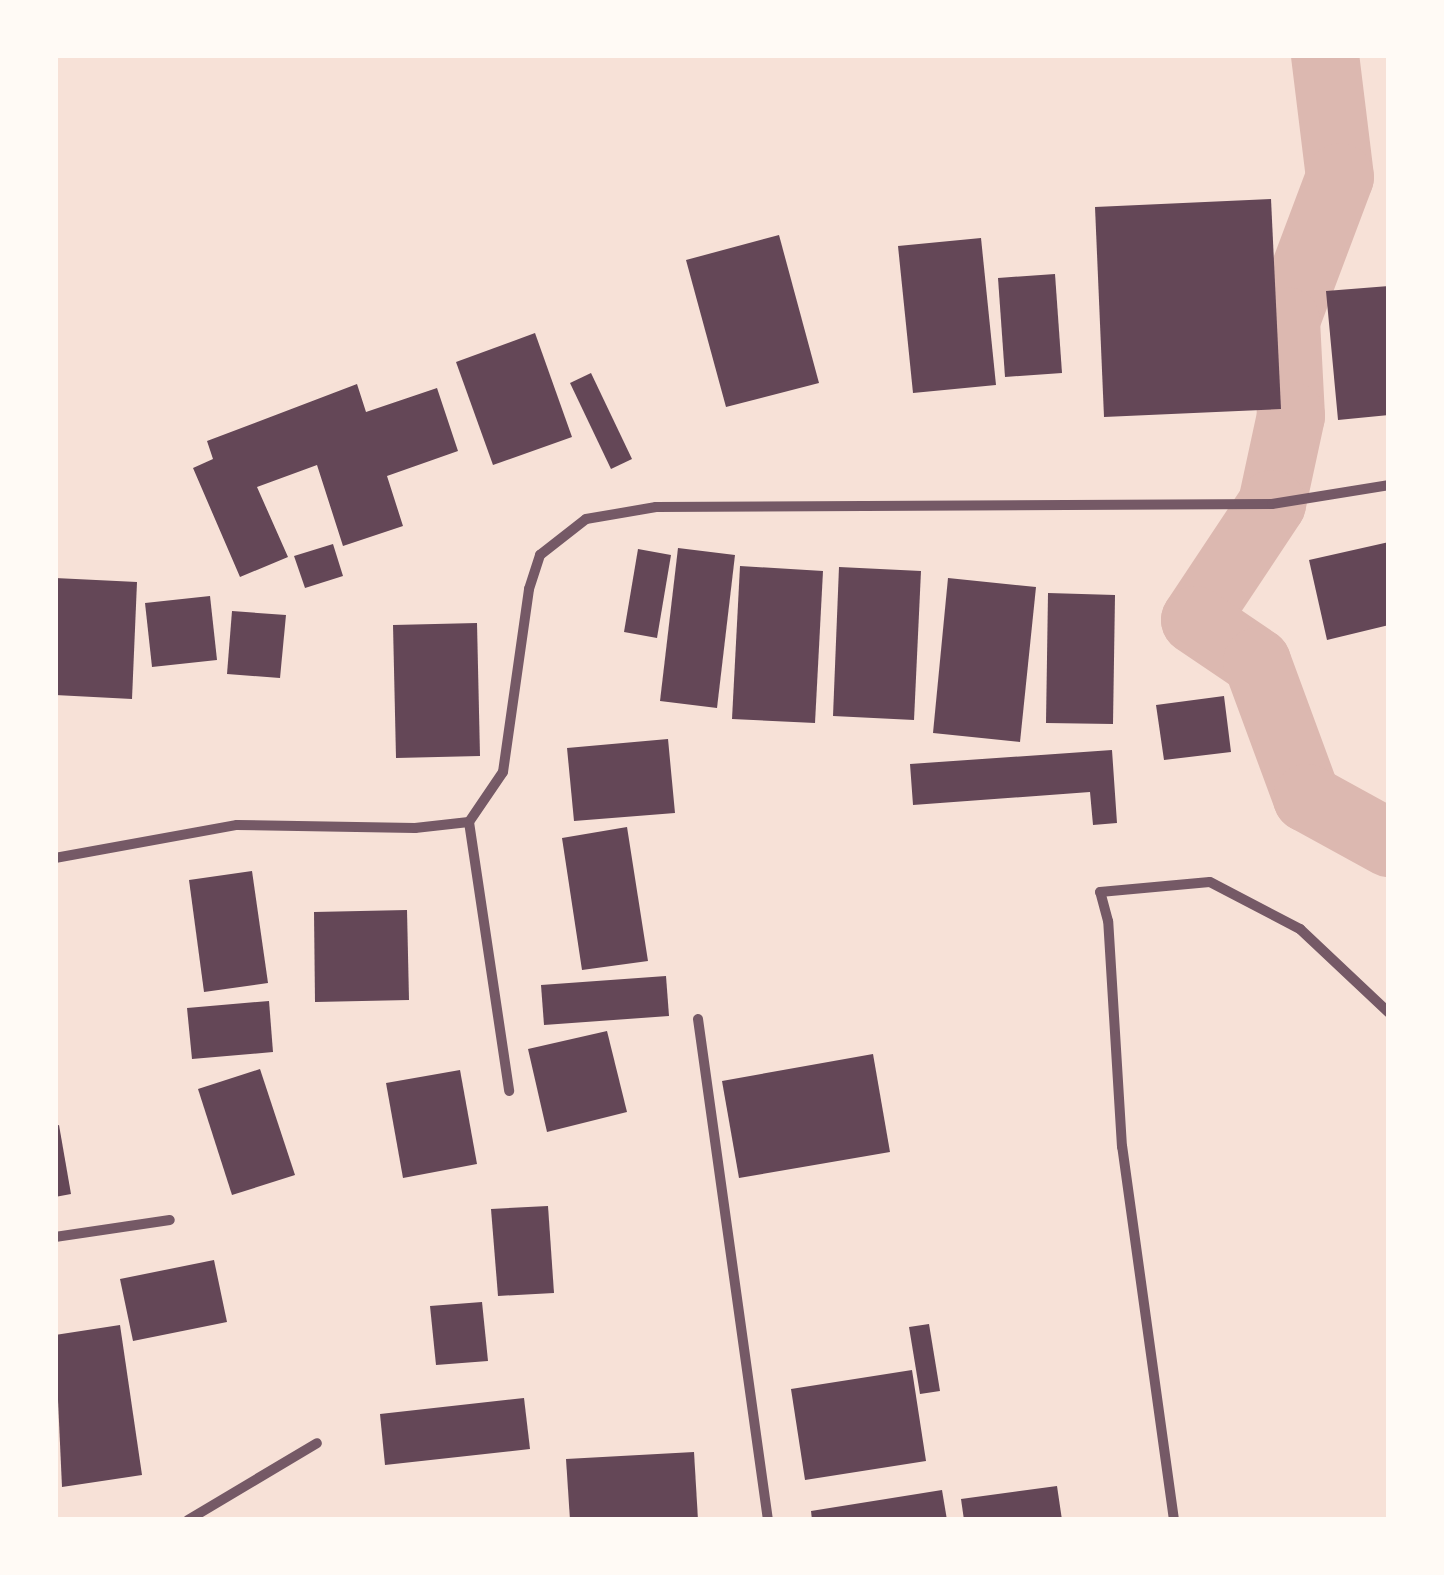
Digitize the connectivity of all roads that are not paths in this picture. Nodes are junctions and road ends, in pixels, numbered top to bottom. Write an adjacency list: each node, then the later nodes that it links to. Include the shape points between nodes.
1 (1389, 485): 2 (street, via 1272,504 656,508 586,519 540,555 529,588 503,772)
2 (469, 822): 3 (street, via 415,828 236,825); 6 (street)
3 (55, 858)
4 (1389, 1013): 12 (street, via 1300,928 1210,882 1100,892 1108,921 1122,1147)
5 (698, 1019): 11 (street)
6 (509, 1090)
7 (170, 1220): 8 (street)
8 (55, 1237)
9 (317, 1442): 10 (street)
10 (188, 1520)
11 (768, 1520)
12 (1174, 1520)

